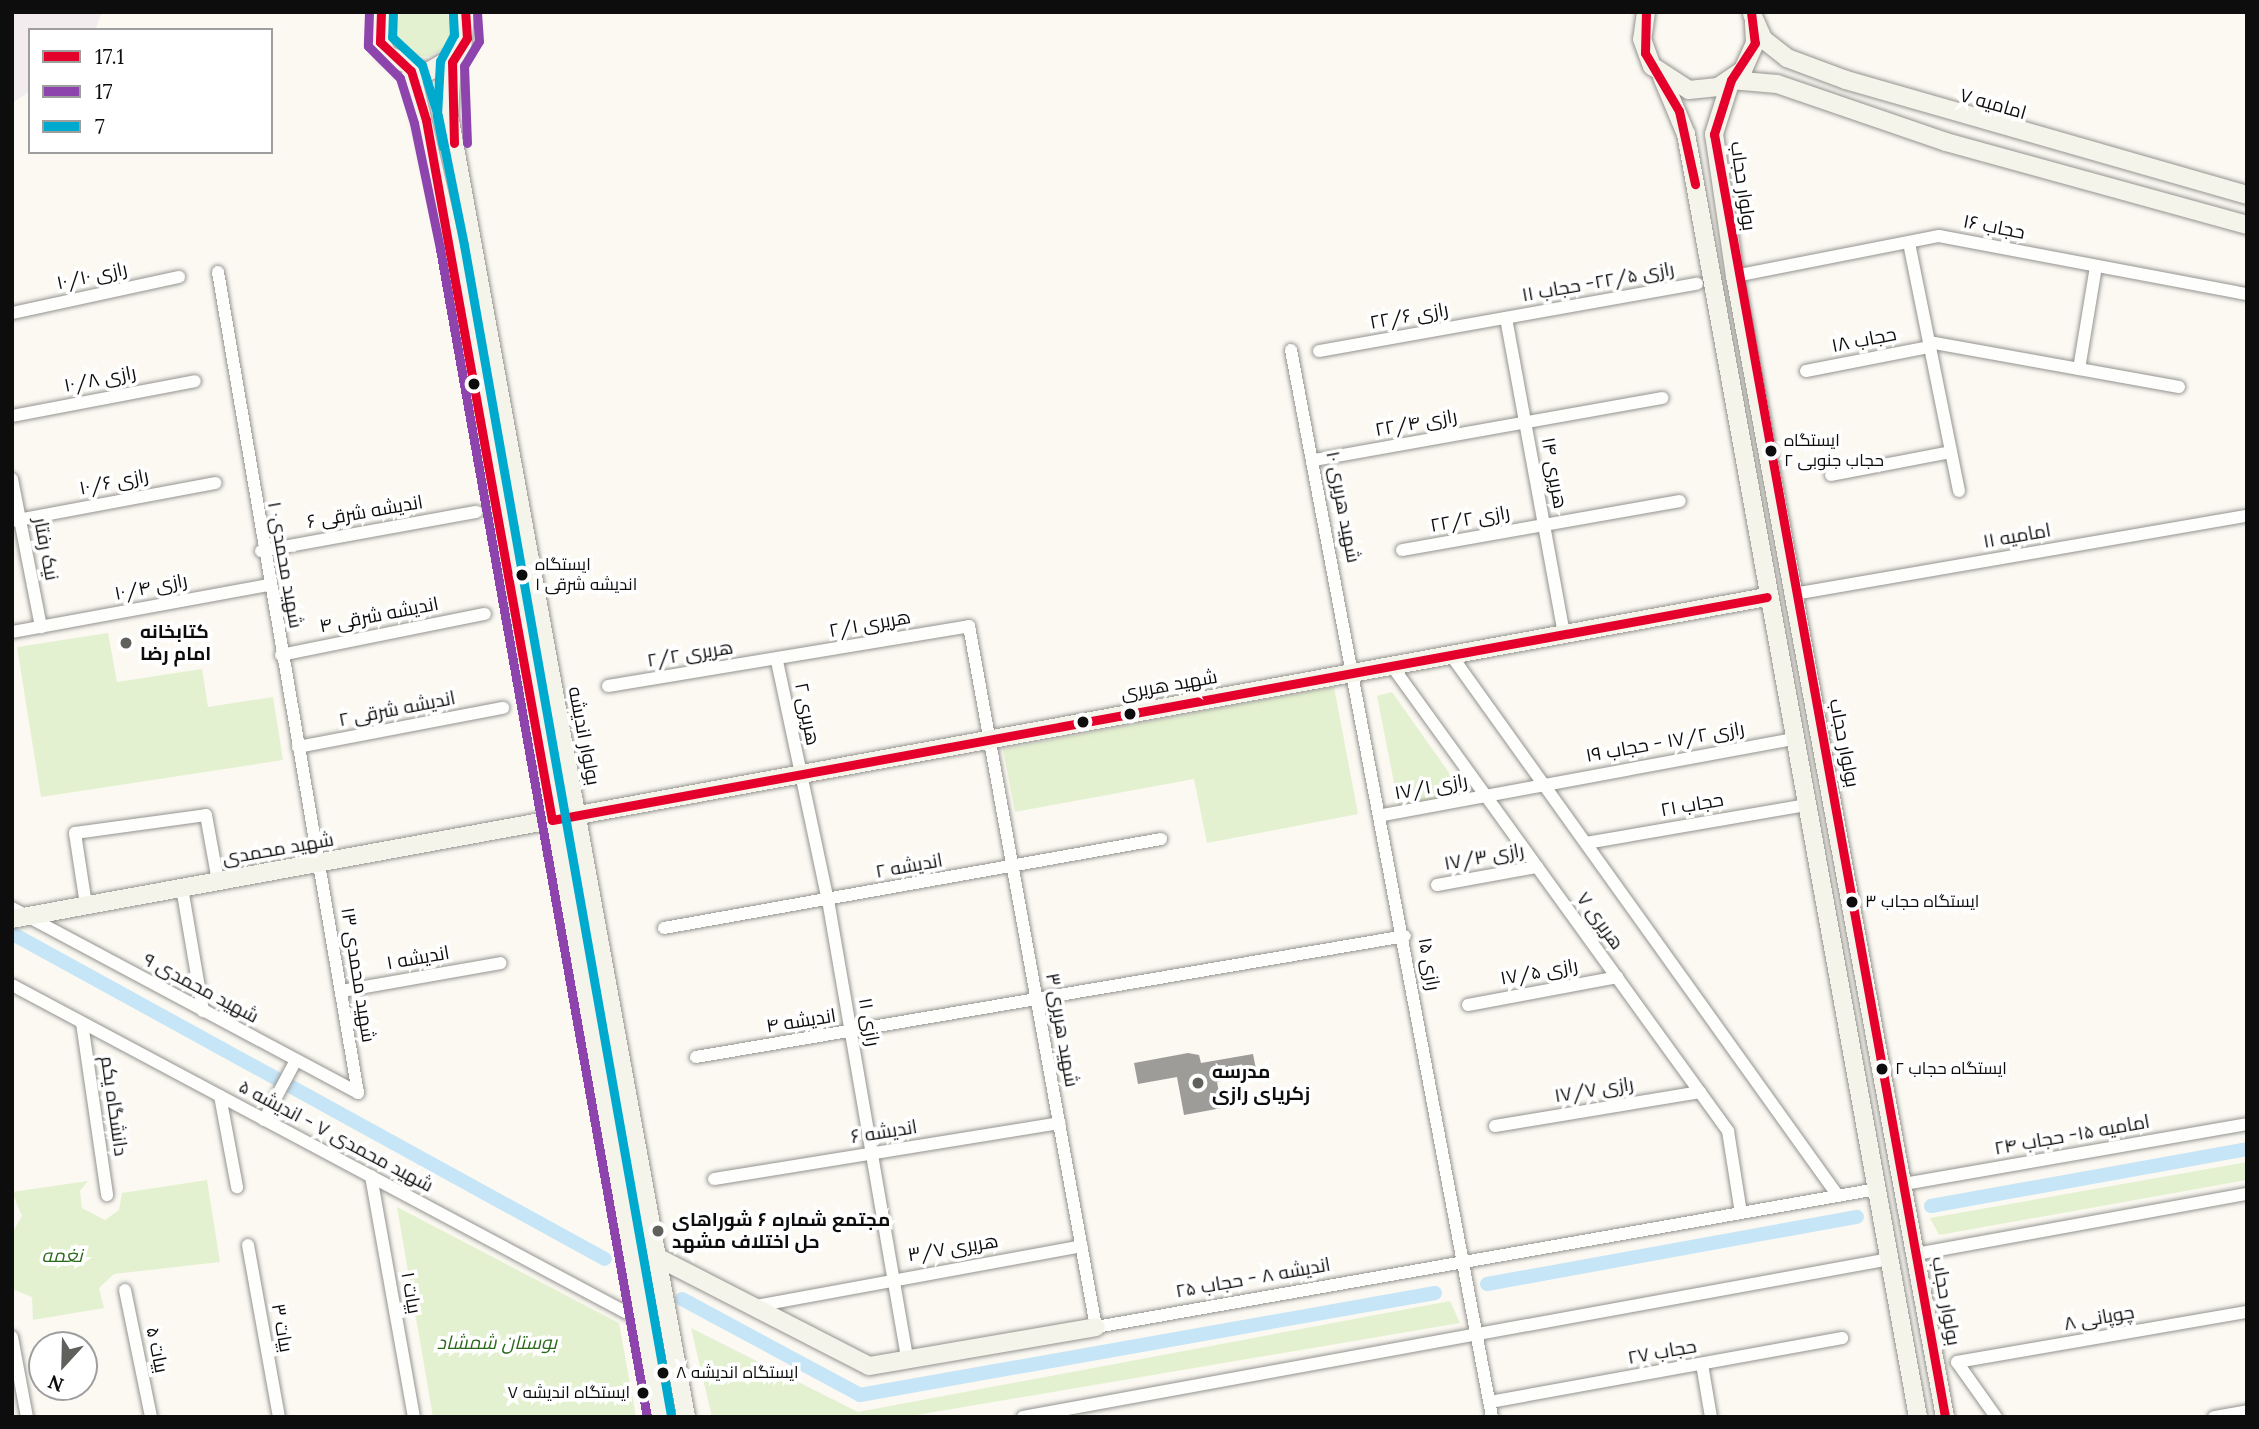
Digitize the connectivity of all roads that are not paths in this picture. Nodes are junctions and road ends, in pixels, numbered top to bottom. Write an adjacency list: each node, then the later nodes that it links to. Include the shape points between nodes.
1 (381, 12): 6 (main road, via 380,42)
2 (465, 12): 5 (main road, via 467,38)
3 (1646, 12): 7 (main road, via 1645,53)
4 (1752, 13): 8 (main road, بولوار حجاب, via 1750,57); 9 (main road, امامیه ۷, via 1763,39 1787,58 1846,80)
5 (452, 62): 6 (main road); 65 (main road, بولوار اندیشه, via 449,115)
6 (411, 71): 67 (main road, via 452,247)
7 (1662, 77): 8 (main road, via 1696,90); 45 (main road, via 1686,134)
8 (1731, 80): 10 (main road, via 1777,84 1946,142); 14 (main road, بولوار حجاب, via 1714,134)
9 (2247, 195)
10 (2247, 225)
11 (1909, 243): 12 (street, حجاب ۱۶, via 1939,236); 14 (street, حجاب ۱۶); 20 (street)
12 (2096, 266): 17 (street, حجاب ۱۶); 23 (street)
13 (218, 272): 42 (street, شهید محمدی۰ ۱)
14 (1735, 276): 44 (main road, بولوار حجاب)
15 (179, 277): 18 (street, رازی ۱۰/۱۰)
16 (1697, 284): 19 (street, رازی ۲۲/۵- حجاب ۱۱)
17 (2247, 294)
18 (12, 313)
19 (1506, 318): 22 (street, رازی ۲۲/۶); 29 (street, هریری ۱۴)
20 (1929, 345): 23 (street); 24 (street, حجاب ۱۸); 30 (street)
21 (1292, 350): 31 (street, شهید هریری ۱۰)
22 (1319, 351)
23 (2079, 369): 26 (street)
24 (1806, 371)
25 (195, 381): 28 (street, رازی ۱۰/۸)
26 (2179, 387)
27 (1662, 398): 29 (street, رازی ۲۲/۴)
28 (12, 416)
29 (1525, 423): 31 (street, رازی ۲۲/۴); 40 (street, هریری ۱۴)
30 (1951, 452): 32 (street); 35 (street)
31 (1314, 460): 55 (street, شهید هریری ۱۰)
32 (1831, 475)
33 (12, 479): 39 (street, نیک رفتار)
34 (215, 483): 39 (street, رازی ۱۰/۶)
35 (1959, 491)
36 (1680, 501): 40 (street, رازی ۲۲/۲)
37 (476, 512): 42 (street, اندیشه شرقی ۶)
38 (2247, 516): 44 (street, امامیه ۱۱)
39 (16, 520): 48 (street, نیک رفتار)
40 (1544, 525): 41 (street, رازی ۲۲/۲); 50 (street, هریری ۱۴)
41 (1402, 550)
42 (261, 551): 43 (street, شهید محمدی۰ ۱)
43 (269, 585): 48 (street, رازی ۱۰/۴); 51 (street, شهید محمدی۰ ۱)
44 (1794, 593): 79 (main road, بولوار حجاب)
45 (1767, 597): 50 (main road, شهید هریری); 58 (main road)
46 (485, 614): 51 (street, اندیشه شرقی ۴)
47 (969, 626): 53 (street, هریری ۲/۱); 59 (street, شهید هریری ۳)
48 (41, 627): 49 (street, رازی ۱۰/۴)
49 (12, 632)
50 (1564, 635): 52 (main road, شهید هریری)
51 (281, 655): 60 (street, شهید محمدی۰ ۱)
52 (1451, 655): 54 (main road, شهید هریری); 62 (street)
53 (777, 661): 56 (street, هریری ۲/۲); 61 (street, هریری ۲)
54 (1392, 666): 55 (main road, شهید هریری); 63 (street, هریری ۷)
55 (1356, 673): 59 (main road, شهید هریری); 66 (street, رازی ۱۵)
56 (608, 686)
57 (503, 708): 60 (street, اندیشه شرقی ۲)
58 (1794, 739): 62 (street, رازی ۱۷/۲ - حجاب ۱۹); 64 (main road)
59 (989, 740): 61 (main road, شهید هریری); 71 (street, شهید هریری ۳)
60 (299, 747): 70 (street, شهید محمدی۰ ۱)
61 (799, 775): 65 (main road, شهید هریری); 76 (street, رازی ۱۱)
62 (1543, 784): 63 (street, رازی ۱۷/۲ - حجاب ۱۹); 69 (street)
63 (1486, 797): 66 (street, رازی ۱۷/۱); 72 (street, هریری ۷)
64 (1806, 805): 69 (street, حجاب ۲۱); 81 (main road)
65 (578, 815): 67 (main road, شهید محمدی); 114 (main road, بولوار اندیشه)
66 (1383, 815): 82 (street, رازی ۱۵)
67 (552, 820): 70 (main road, شهید محمدی); 121 (main road)
68 (1161, 839): 71 (street, اندیشه ۲)
69 (1586, 843): 109 (street)
70 (320, 862): 73 (main road, شهید محمدی); 86 (street, شهید محمدی ۱۳)
71 (1013, 867): 76 (street, اندیشه ۲); 87 (street, شهید هریری ۳)
72 (1537, 867): 74 (street, رازی ۱۷/۳); 84 (street, هریری ۷)
73 (218, 881): 75 (main road, شهید محمدی); 77 (street, via 206,815 75,833)
74 (1437, 885)
75 (182, 888): 77 (main road, شهید محمدی); 89 (street)
76 (828, 900): 80 (street, اندیشه ۲); 91 (street, رازی ۱۱)
77 (86, 905): 78 (main road, شهید محمدی)
78 (17, 914): 89 (street, شهید محمدی ۹)
79 (1857, 925): 81 (main road); 104 (main road, بولوار حجاب)
80 (664, 928)
81 (1832, 928): 106 (main road)
82 (1405, 936): 87 (street, اندیشه ۴); 116 (street, رازی ۱۵)
83 (501, 963): 86 (street, اندیشه ۱)
84 (1617, 977): 88 (street, رازی ۱۷/۵); 94 (street, هریری ۷)
85 (12, 985): 90 (street, شهید محمدی ۷ - اندیشه ۵)
86 (342, 990): 95 (street, شهید محمدی ۱۳)
87 (1037, 1001): 91 (street, اندیشه ۴); 98 (street, شهید هریری ۳)
88 (1468, 1005)
89 (203, 1010): 93 (street, شهید محمدی ۹)
90 (82, 1023): 96 (street, شهید محمدی ۷ - اندیشه ۵); 108 (street, دانشگاه یکم)
91 (851, 1032): 92 (street, اندیشه ۴); 101 (street, رازی ۱۱)
92 (696, 1057)
93 (296, 1060): 95 (street, شهید محمدی ۹); 97 (street)
94 (1700, 1092): 100 (street, رازی ۱۷/۷); 110 (street, هریری ۷, via 1728,1131)
95 (358, 1093)
96 (220, 1096): 97 (street, شهید محمدی ۷ - اندیشه ۵); 105 (street)
97 (264, 1120): 102 (street, شهید محمدی ۷ - اندیشه ۵)
98 (1059, 1123): 101 (street, اندیشه ۶); 112 (street, شهید هریری ۳)
99 (2247, 1124): 104 (street, امامیه ۱۵- حجاب ۲۴)
100 (1495, 1126)
101 (872, 1153): 103 (street, اندیشه ۶); 117 (street, رازی ۱۱)
102 (371, 1177): 121 (street, شهید محمدی ۷ - اندیشه ۵); 133 (street, بیات ۱)
103 (714, 1179)
104 (1904, 1184): 113 (main road, بولوار حجاب)
105 (237, 1188)
106 (1877, 1189): 109 (street, اندیشه ۸ - حجاب ۲۵); 115 (main road)
107 (2247, 1194): 113 (street)
108 (107, 1195)
109 (1838, 1196): 110 (street, اندیشه ۸ - حجاب ۲۵)
110 (1741, 1213): 116 (street, اندیشه ۸ - حجاب ۲۵)
111 (248, 1245): 132 (street, بیات ۳)
112 (1082, 1246): 117 (street, هریری ۳/۷); 122 (street, شهید هریری ۳)
113 (1916, 1254): 140 (main road, بولوار حجاب)
114 (659, 1258): 119 (main road, اندیشه ۸ - حجاب ۲۵); 135 (main road, بولوار اندیشه)
115 (1890, 1259): 123 (street); 139 (main road)
116 (1464, 1262): 122 (street, اندیشه ۸ - حجاب ۲۵); 123 (street, رازی ۱۵)
117 (894, 1277): 119 (street, هریری ۳/۷); 126 (street, رازی ۱۱)
118 (125, 1290): 131 (street, بیات ۵)
119 (749, 1307): 126 (main road, اندیشه ۸ - حجاب ۲۵, via 869,1366)
120 (2247, 1312): 141 (street, چوپانی ۸, via 1957,1362)
121 (642, 1321): 134 (main road)
122 (1096, 1327): 126 (main road, اندیشه ۸ - حجاب ۲۵)
123 (1478, 1334): 128 (street, رازی ۱۵); 136 (street)
124 (12, 1337): 130 (street)
125 (1842, 1338): 127 (street, حجاب ۲۷)
126 (907, 1359)
127 (1702, 1364): 128 (street, حجاب ۲۷); 138 (street)
128 (1490, 1402): 137 (street, رازی ۱۵)
129 (2247, 1411): 142 (street)
130 (27, 1417)
131 (151, 1417)
132 (279, 1417)
133 (414, 1417)
134 (659, 1417)
135 (686, 1417)
136 (1023, 1417)
137 (1492, 1417)
138 (1711, 1417)
139 (1918, 1417)
140 (1945, 1417)
141 (1996, 1417)
142 (2214, 1417)

